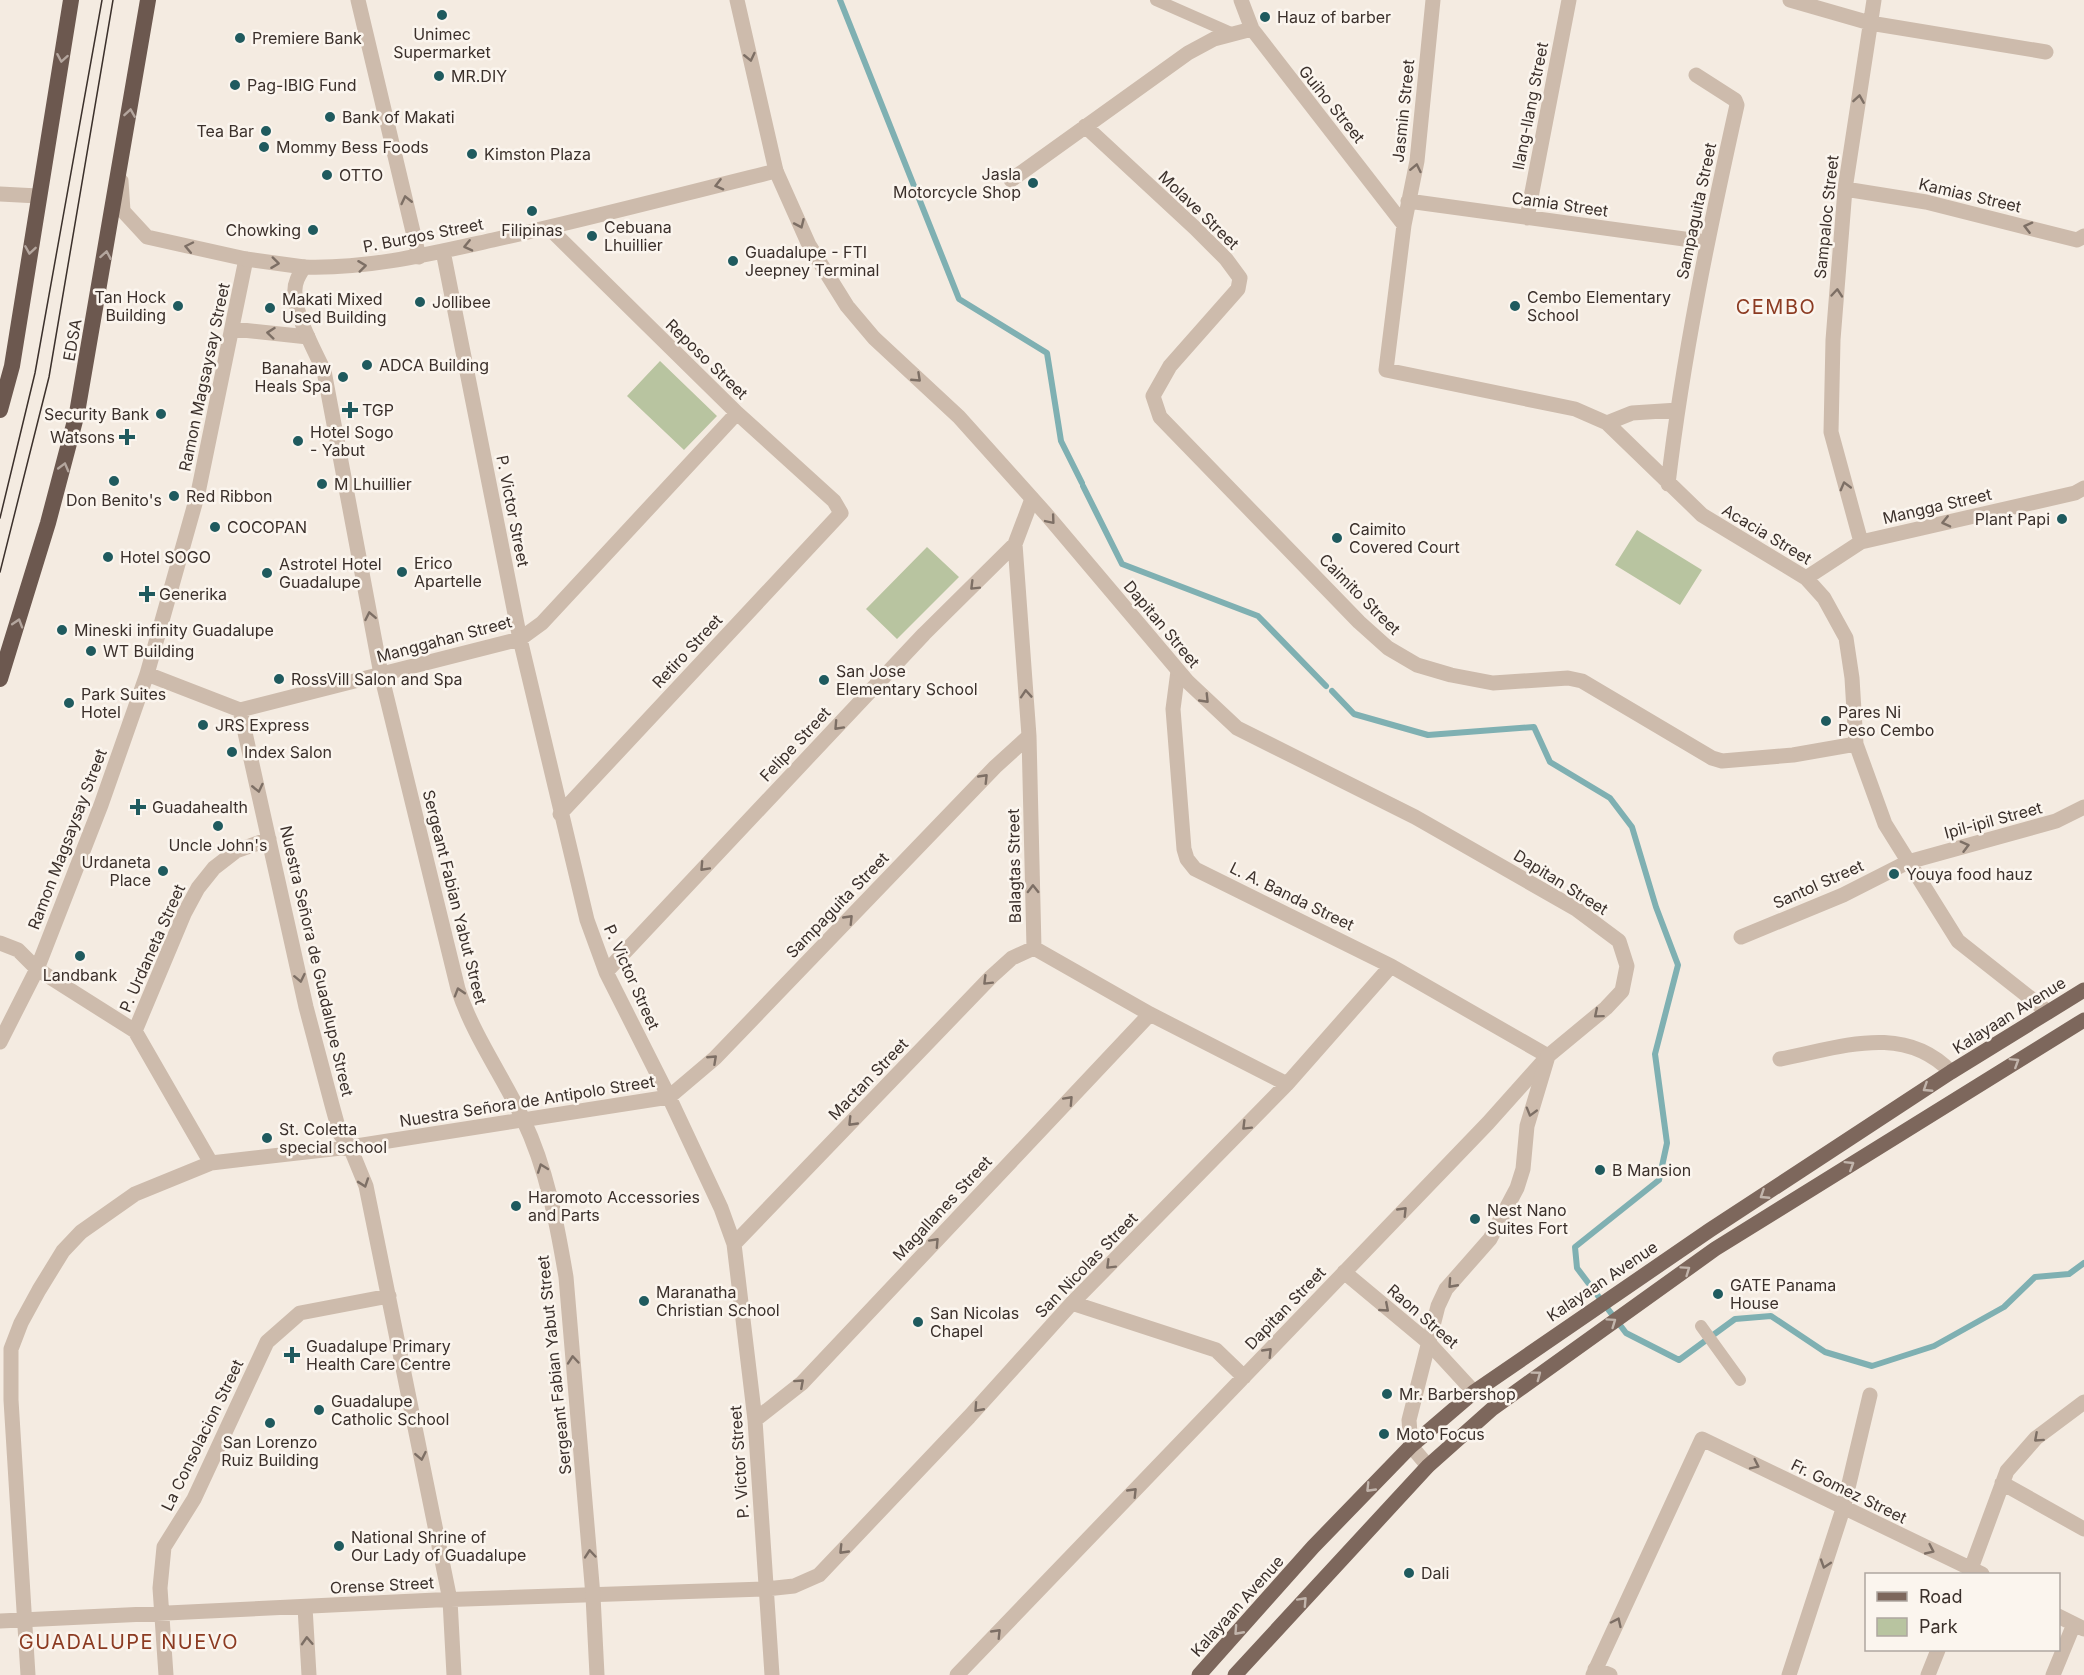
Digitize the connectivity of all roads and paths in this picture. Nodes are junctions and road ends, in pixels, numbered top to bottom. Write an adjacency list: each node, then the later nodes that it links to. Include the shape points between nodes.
1 (71, 0): 22 (highway, one-way to 22)
2 (148, 0): 17 (highway, EDSA, one-way to 2)
3 (358, 0): 30 (street, one-way to 3)
4 (736, 0): 18 (street, Dapitan Street, one-way to 18)
5 (1156, 0): 13 (street)
6 (1241, 0): 12 (street, Guiho Street)
7 (1433, 0): 23 (street, Jasmin Street, one-way to 7, via 1418,161)
8 (1569, 0): 24 (street, Ilang-Ilang Street)
9 (1790, 0): 11 (street)
10 (1874, 0): 11 (street, Sampaloc Street)
11 (1870, 22): 14 (street); 20 (street, Sampaloc Street, one-way to 11)
12 (1252, 29): 13 (street); 25 (street, Guiho Street)
13 (1232, 33): 16 (street, via 1188,53)
14 (2046, 52)
15 (1696, 75): 28 (street, Sampaguita Street, via 1737,105)
16 (1085, 126): 19 (street); 38 (street, Molave Street, via 1195,228 1240,278 1238,290 1170,366 1153,396)
17 (120, 171): 31 (street, P. Burgos Street, one-way to 17, via 147,237 123,211); 51 (highway, EDSA, one-way to 17, via 74,428)
18 (776, 171): 26 (street, P. Burgos Street, one-way to 26); 42 (street, Dapitan Street, one-way to 42, via 809,245 847,306 874,338 959,417)
19 (1011, 180)
20 (1845, 189): 27 (street, Kamias Street, one-way to 20, via 2077,240 1926,201); 44 (street, Sampaloc Street, one-way to 20, via 1831,432 1833,340)
21 (0, 194): 22 (street)
22 (38, 196): 35 (highway, one-way to 35, via 12,366)
23 (1408, 201): 24 (street, Camia Street); 25 (street, Jasmin Street)
24 (1527, 218): 28 (street, Camia Street)
25 (1404, 225): 39 (street, Acacia Street, via 1386,370 1575,409)
26 (549, 228): 29 (street, P. Burgos Street, one-way to 29); 37 (street, Reposo Street)
27 (2084, 236)
28 (1706, 242): 36 (street, Sampaguita Street)
29 (443, 251): 30 (street, P. Burgos Street); 47 (street, P. Victor Street)
30 (419, 257): 32 (street, P. Burgos Street, one-way to 30, via 342,268)
31 (246, 259): 32 (street, P. Burgos Street, one-way to 32); 33 (street, Ramon Magsaysay Street)
32 (304, 267): 34 (street, Sergeant Fabian Yabut Street, via 294,294)
33 (233, 329): 34 (street, one-way to 33); 49 (street, Ramon Magsaysay Street, via 198,494)
34 (308, 337): 50 (street, Sergeant Fabian Yabut Street, one-way to 34, via 324,372)
35 (0, 410)
36 (1678, 410): 39 (street, via 1632,413); 40 (street, Sampaguita Street)
37 (737, 413): 43 (street, Reposo Street, via 834,501); 47 (street, Manggahan Street, via 542,623)
38 (1160, 417): 54 (street, Caimito Street, via 1359,622 1388,648 1417,665 1493,683 1568,678 1582,681 1722,761)
39 (1607, 423): 40 (street, Acacia Street)
40 (1668, 484): 46 (street, Acacia Street, via 1702,515)
41 (2084, 488): 44 (street, Mangga Street, one-way to 44)
42 (1032, 499): 45 (street, Balagtas Street); 48 (street, Dapitan Street, one-way to 48)
43 (841, 513): 56 (street, Retiro Street)
44 (1861, 542): 46 (street, Mangga Street)
45 (1015, 544): 53 (street, Balagtas Street, one-way to 45); 64 (street, Felipe Street, one-way to 64, via 916,643)
46 (1806, 578): 54 (street, Acacia Street, via 1824,598 1846,638)
47 (519, 639): 50 (street, Manggahan Street); 56 (street, P. Victor Street)
48 (1179, 671): 62 (street, L. A. Banda Street, via 1173,709 1187,859 1195,868); 71 (street, Dapitan Street, one-way to 71, via 1237,728 1415,817 1576,909 1619,941 1627,966 1622,991)
49 (147, 674): 52 (street); 63 (street, Ramon Magsaysay Street)
50 (381, 674): 52 (street, Manggahan Street); 76 (street, Sergeant Fabian Yabut Street, one-way to 50, via 467,1016 458,989)
51 (0, 679)
52 (240, 710): 57 (street, Nuestra Señora de Guadalupe Street, one-way to 57)
53 (1029, 736): 61 (street, Balagtas Street, one-way to 53); 75 (street, Sampaguita Street, one-way to 53, via 714,1058)
54 (1856, 744): 58 (street, Acacia Street, via 1885,824)
55 (2084, 807): 58 (street, Ipil-ipil Street, one-way to 55, via 2056,821)
56 (560, 814): 64 (street, P. Victor Street, via 589,928)
57 (270, 839): 69 (street, P. Urdaneta Street, via 236,851 214,868 198,888); 77 (street, Nuestra Señora de Guadalupe Street, one-way to 77, via 306,1007 340,1134)
58 (1908, 862): 59 (street, Santol Street, via 1843,895); 66 (street, Acacia Street, via 1958,941)
59 (1741, 937)
60 (0, 943): 63 (street, via 18,950)
61 (1034, 948): 67 (street); 79 (street, Mactan Street, one-way to 79, via 1012,958 991,977)
62 (1391, 966): 71 (street, L. A. Banda Street); 74 (street, San Nicolas Street)
63 (37, 969): 69 (street); 70 (street, Ramon Magsaysay Street)
64 (606, 972): 75 (street, P. Victor Street)
65 (2084, 990): 66 (main road, Kalayaan Avenue)
66 (2048, 1012): 73 (main road, Kalayaan Avenue)
67 (1150, 1014): 74 (street); 90 (street, Magallanes Street, one-way to 67, via 802,1383)
68 (2084, 1020): 92 (main road, one-way to 68, via 1492,1409 1715,1249)
69 (135, 1031): 78 (street, P. Urdaneta Street)
70 (0, 1042)
71 (1548, 1056): 80 (street, Dapitan Street, one-way to 71); 84 (street, one-way to 84, via 1527,1126 1524,1169 1490,1239 1446,1289)
72 (1780, 1059): 73 (street, via 1876,1042 1898,1042 1922,1049)
73 (1951, 1072): 87 (main road, Kalayaan Avenue, one-way to 87, via 1626,1286)
74 (1287, 1084): 82 (street, San Nicolas Street, one-way to 82)
75 (669, 1097): 76 (street, Nuestra Señora de Antipolo Street); 79 (street, P. Victor Street)
76 (524, 1121): 77 (street, Nuestra Señora de Antipolo Street); 98 (street, Sergeant Fabian Yabut Street, one-way to 76, via 566,1278 545,1176)
77 (350, 1147): 78 (street, Nuestra Señora de Antipolo Street); 81 (street, Nuestra Señora de Guadalupe Street, one-way to 81, via 366,1186)
78 (211, 1163): 103 (street, Nuestra Señora de Antipolo Street, via 135,1194 81,1233 63,1251 21,1323 11,1349 10,1367)
79 (734, 1244): 90 (street, P. Victor Street)
80 (1344, 1272): 84 (street, Raon Street, one-way to 84); 85 (street, Dapitan Street, one-way to 80)
81 (389, 1296): 99 (street, Nuestra Señora de Guadalupe Street, one-way to 99); 101 (street, La Consolacion Street, via 300,1313 267,1342 194,1499 164,1547 160,1567)
82 (1072, 1303): 85 (street, via 1216,1350); 97 (street, San Nicolas Street, one-way to 97, via 819,1575 794,1586)
83 (1701, 1327): 86 (street)
84 (1428, 1342): 87 (street, Raon Street); 91 (street, via 1409,1420)
85 (1244, 1377): 115 (street, Dapitan Street, one-way to 85)
86 (1740, 1380)
87 (1474, 1392): 91 (main road, Kalayaan Avenue)
88 (1870, 1395): 94 (street)
89 (2084, 1402): 93 (street, one-way to 93, via 2036,1438 2007,1471)
90 (755, 1420): 97 (street, P. Victor Street)
91 (1411, 1446): 92 (street); 116 (main road, Kalayaan Avenue, one-way to 116, via 1313,1547)
92 (1428, 1466): 108 (main road, one-way to 92)
93 (2002, 1483): 95 (street); 96 (street)
94 (1843, 1509): 96 (street, Fr. Gomez Street, one-way to 96); 107 (street, Fr. Gomez Street, one-way to 94, via 1702,1438); 118 (street, one-way to 118)
95 (2084, 1529)
96 (1974, 1573)
97 (766, 1589): 98 (street, Orense Street); 114 (street, P. Victor Street)
98 (594, 1596): 99 (street, Orense Street); 113 (street, Sergeant Fabian Yabut Street)
99 (450, 1600): 100 (street, Orense Street); 112 (street, Nuestra Señora de Guadalupe Street)
100 (305, 1607): 101 (street, Orense Street); 111 (street, one-way to 100)
101 (163, 1615): 103 (street, Orense Street); 110 (street, La Consolacion Street)
102 (2060, 1617): 105 (street)
103 (26, 1620): 104 (street, Orense Street); 109 (street, Nuestra Señora de Antipolo Street)
104 (0, 1621)
105 (2079, 1627): 120 (street)
106 (1938, 1651): 119 (street)
107 (1594, 1672): 117 (street)
108 (1240, 1673)
109 (28, 1675)
110 (166, 1675)
111 (309, 1675)
112 (454, 1675)
113 (597, 1675)
114 (772, 1675)
115 (957, 1675)
116 (1199, 1675)
117 (1610, 1675)
118 (1789, 1675)
119 (1928, 1675)
120 (2053, 1675)

